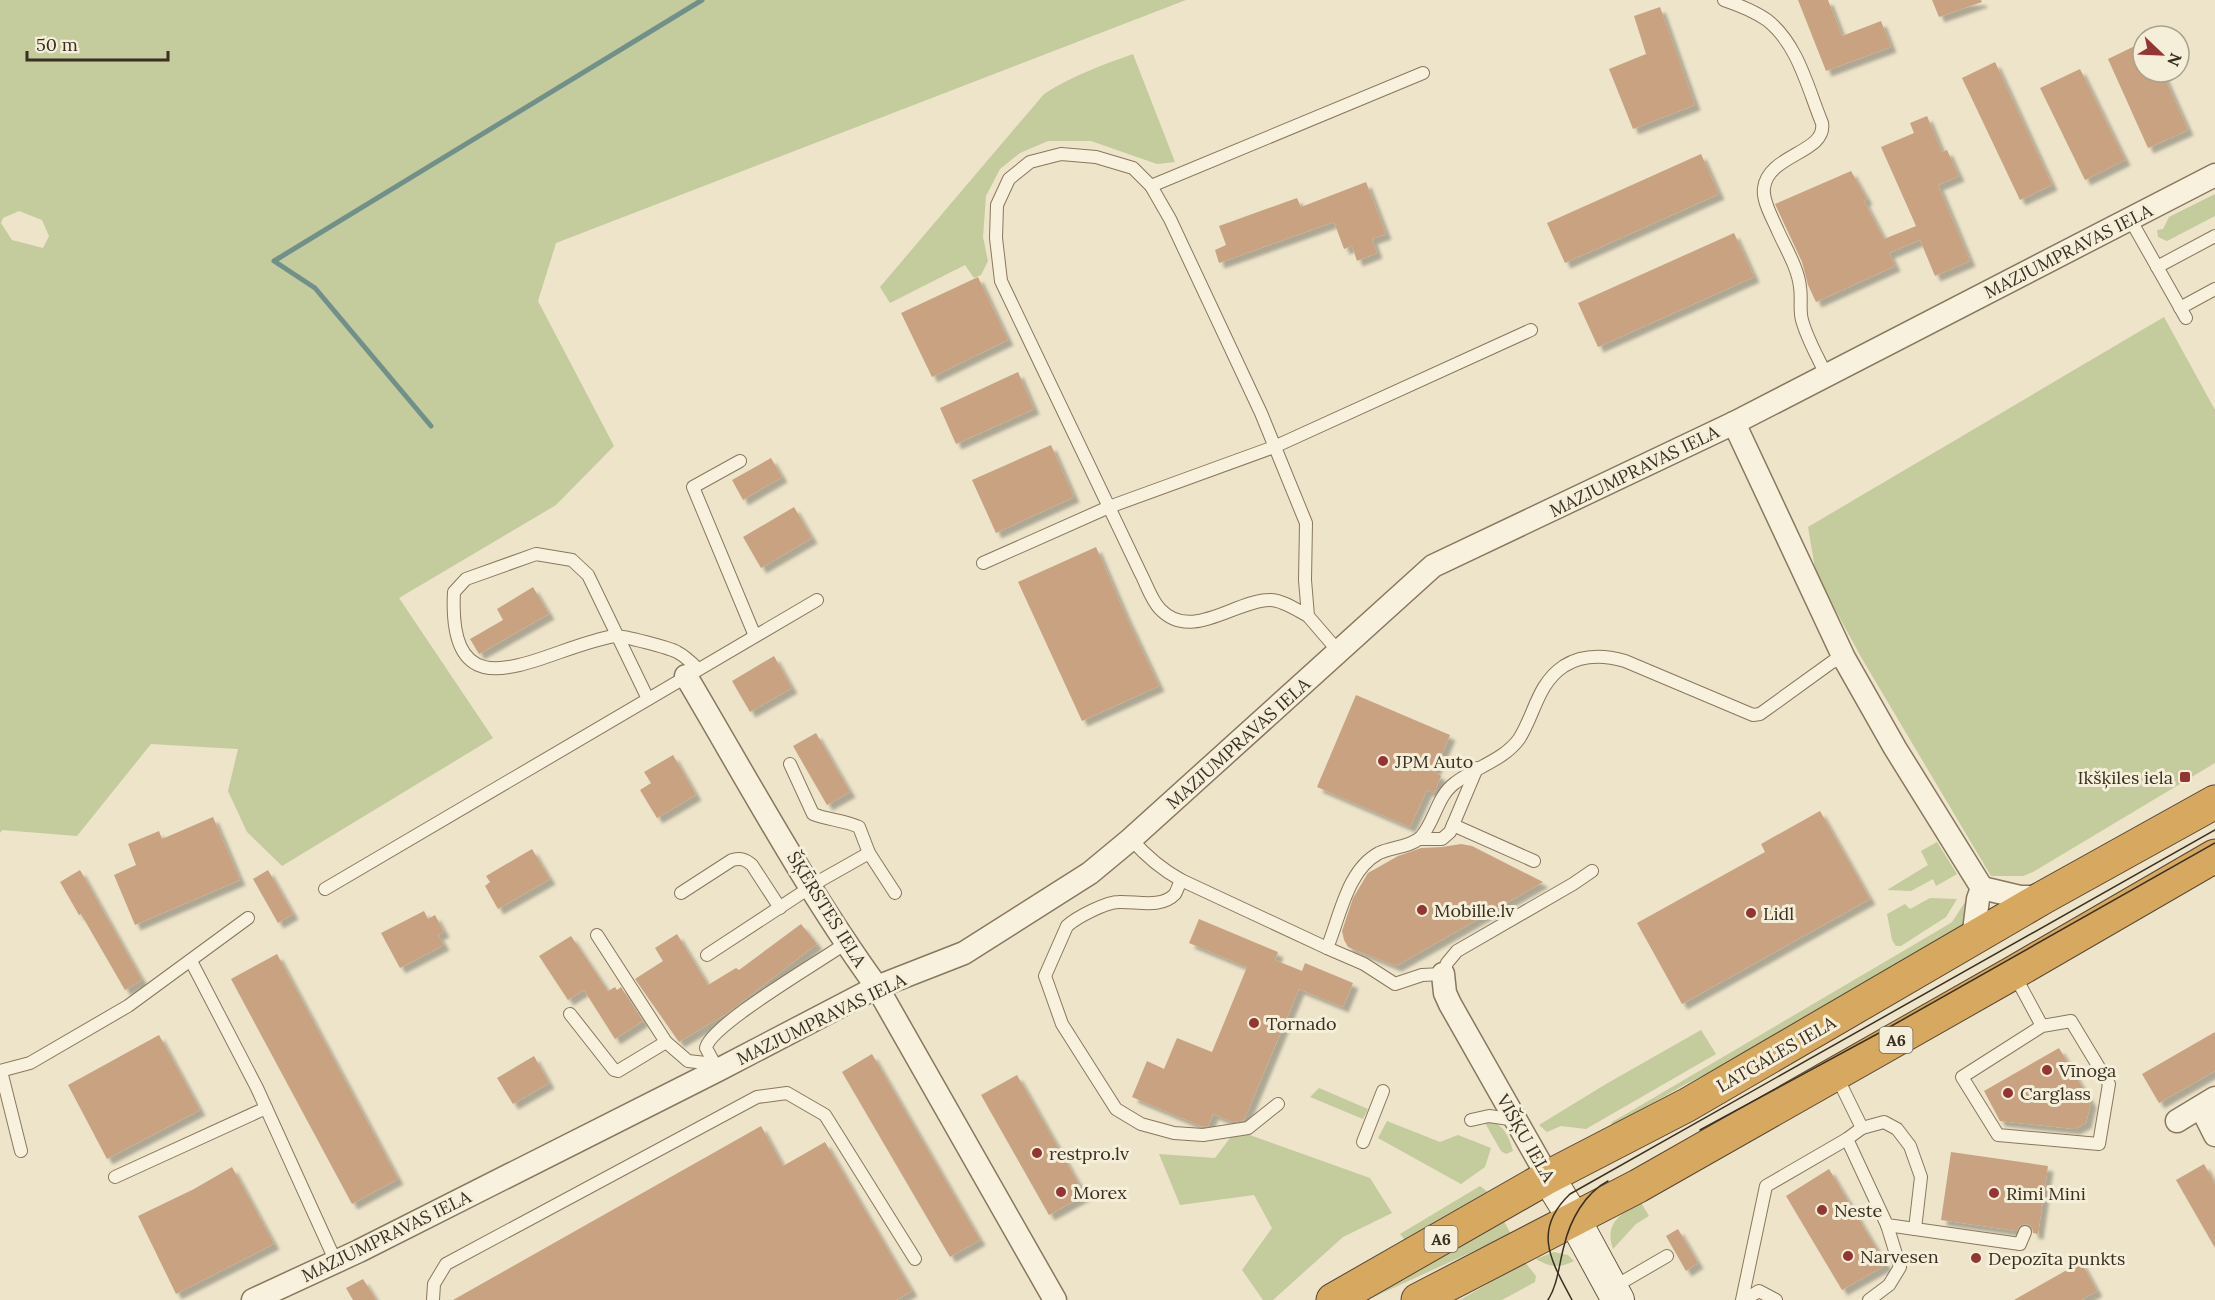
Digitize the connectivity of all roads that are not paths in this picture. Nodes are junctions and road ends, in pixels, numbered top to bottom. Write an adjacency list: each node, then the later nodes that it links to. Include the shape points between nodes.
1 (1724, 0): 10 (lane, via 1755,13 1783,37 1795,54 1822,123 1817,141 1776,167 1764,189 1797,274 1806,331)
2 (1423, 74): 4 (lane)
3 (2215, 175): 5 (street, MAZJUMPRAVAS IELA)
4 (1151, 186): 12 (lane, via 1170,219); 14 (lane, via 1133,168 1096,157 1061,154 1030,162 1009,179 997,205 1001,280)
5 (2130, 219): 7 (lane); 10 (street, MAZJUMPRAVAS IELA)
6 (2215, 236): 7 (lane)
7 (2157, 267): 8 (lane, via 2183,313)
8 (2215, 288)
9 (1531, 330): 12 (lane)
10 (1826, 375): 11 (street, MAZJUMPRAVAS IELA)
11 (1734, 423): 20 (street, MAZJUMPRAVAS IELA, via 1433,566); 21 (street)
12 (1274, 447): 14 (lane); 17 (lane, via 1306,523)
13 (740, 461): 19 (lane, via 693,487)
14 (1109, 507): 15 (lane); 17 (lane, via 1160,609 1180,622 1202,621 1271,599)
15 (983, 563)
16 (817, 600): 19 (lane)
17 (1308, 616): 20 (lane)
18 (617, 635): 18 (lane, via 500,670 476,666 461,652 453,615 454,592 466,579 536,554 572,560 588,574); 22 (lane, via 676,651); 23 (lane)
19 (755, 636): 22 (lane)
20 (1339, 652): 28 (street, MAZJUMPRAVAS IELA)
21 (1844, 658): 25 (lane, via 1753,715 1625,661 1599,656 1576,660 1546,682 1519,739); 36 (street, via 1894,748)
22 (692, 672): 23 (lane); 35 (street, ŠĶĒRSTES IELA)
23 (648, 699): 37 (lane)
24 (790, 764): 30 (lane, via 813,814 860,827)
25 (1477, 768): 27 (lane); 29 (lane, via 1448,789)
26 (2215, 802): 40 (highway, LATGALES IELA / A6)
27 (1454, 825): 29 (lane, via 1442,839); 32 (lane)
28 (1131, 839): 34 (lane, via 1166,873); 51 (street, MAZJUMPRAVAS IELA, via 1090,873 963,953)
29 (1419, 839): 46 (lane, via 1368,861 1351,883)
30 (869, 853): 35 (lane); 38 (lane)
31 (2215, 856): 49 (highway, A6)
32 (1534, 861)
33 (1592, 871): 50 (lane, via 1457,951)
34 (1181, 880): 46 (lane); 60 (lane, via 1174,894 1164,899 1112,903 1067,926 1045,976 1062,1024 1116,1108 1141,1124 1174,1133 1203,1135 1248,1128)
35 (811, 888): 41 (lane); 45 (street, ŠĶĒRSTES IELA)
36 (1982, 888): 40 (street, via 2020,897); 44 (street)
37 (325, 889)
38 (896, 892)
39 (681, 893): 41 (lane, via 740,858 752,865)
40 (2044, 897): 44 (highway, LATGALES IELA / A6)
41 (780, 908): 47 (lane)
42 (248, 918): 48 (lane)
43 (597, 935): 54 (lane)
44 (1973, 939): 71 (highway, LATGALES IELA / A6, via 1687,1105)
45 (846, 944): 51 (street, ŠĶĒRSTES IELA); 55 (lane, via 714,1034 706,1048)
46 (1327, 948): 50 (lane, via 1364,964 1395,984 1422,975)
47 (707, 955)
48 (191, 961): 56 (lane, via 128,1006 30,1063); 61 (lane)
49 (2013, 973): 53 (lane); 57 (highway, A6)
50 (1443, 974): 63 (street, VIŠĶU IELA, via 1450,1004)
51 (877, 987): 55 (street, MAZJUMPRAVAS IELA); 82 (street, ŠĶĒRSTES IELA)
52 (570, 1014): 54 (lane, via 614,1070)
53 (2042, 1026): 53 (lane, via 1962,1077 1998,1135 2099,1144 2109,1084 2071,1021)
54 (666, 1042): 55 (lane, via 688,1060)
55 (717, 1067): 78 (street, MAZJUMPRAVAS IELA)
56 (0, 1071): 69 (lane)
57 (1835, 1074): 65 (lane); 72 (highway, A6)
58 (1383, 1091): 68 (lane)
59 (2208, 1102): 64 (street); 66 (street)
60 (1278, 1104)
61 (266, 1108): 70 (lane); 78 (lane)
62 (1471, 1120): 63 (lane, via 1489,1116)
63 (1516, 1120): 71 (street, VIŠĶU IELA)
64 (2177, 1121)
65 (1862, 1128): 67 (lane); 74 (lane, via 1884,1122 1897,1129 1910,1146 1921,1177)
66 (2215, 1135)
67 (1847, 1139): 73 (lane); 85 (lane, via 1766,1186)
68 (1363, 1142)
69 (21, 1152)
70 (115, 1177)
71 (1548, 1177): 72 (street, VIŠĶU IELA); 83 (highway, LATGALES IELA / A6)
72 (1574, 1219): 79 (street, VIŠĶU IELA); 84 (highway, A6)
73 (1887, 1225): 74 (lane); 87 (lane, via 1900,1267 1889,1285)
74 (1915, 1229): 75 (lane, via 2020,1244)
75 (2025, 1232)
76 (1666, 1256): 79 (lane)
77 (915, 1259): 81 (lane, via 825,1115 787,1093 757,1097 446,1264 434,1284)
78 (336, 1262): 80 (street, MAZJUMPRAVAS IELA)
79 (1615, 1294)
80 (253, 1300)
81 (434, 1300)
82 (1055, 1300)
83 (1334, 1300)
84 (1418, 1300)
85 (1743, 1300): 86 (lane, via 1759,1291)
86 (1776, 1300)
87 (1869, 1300)

